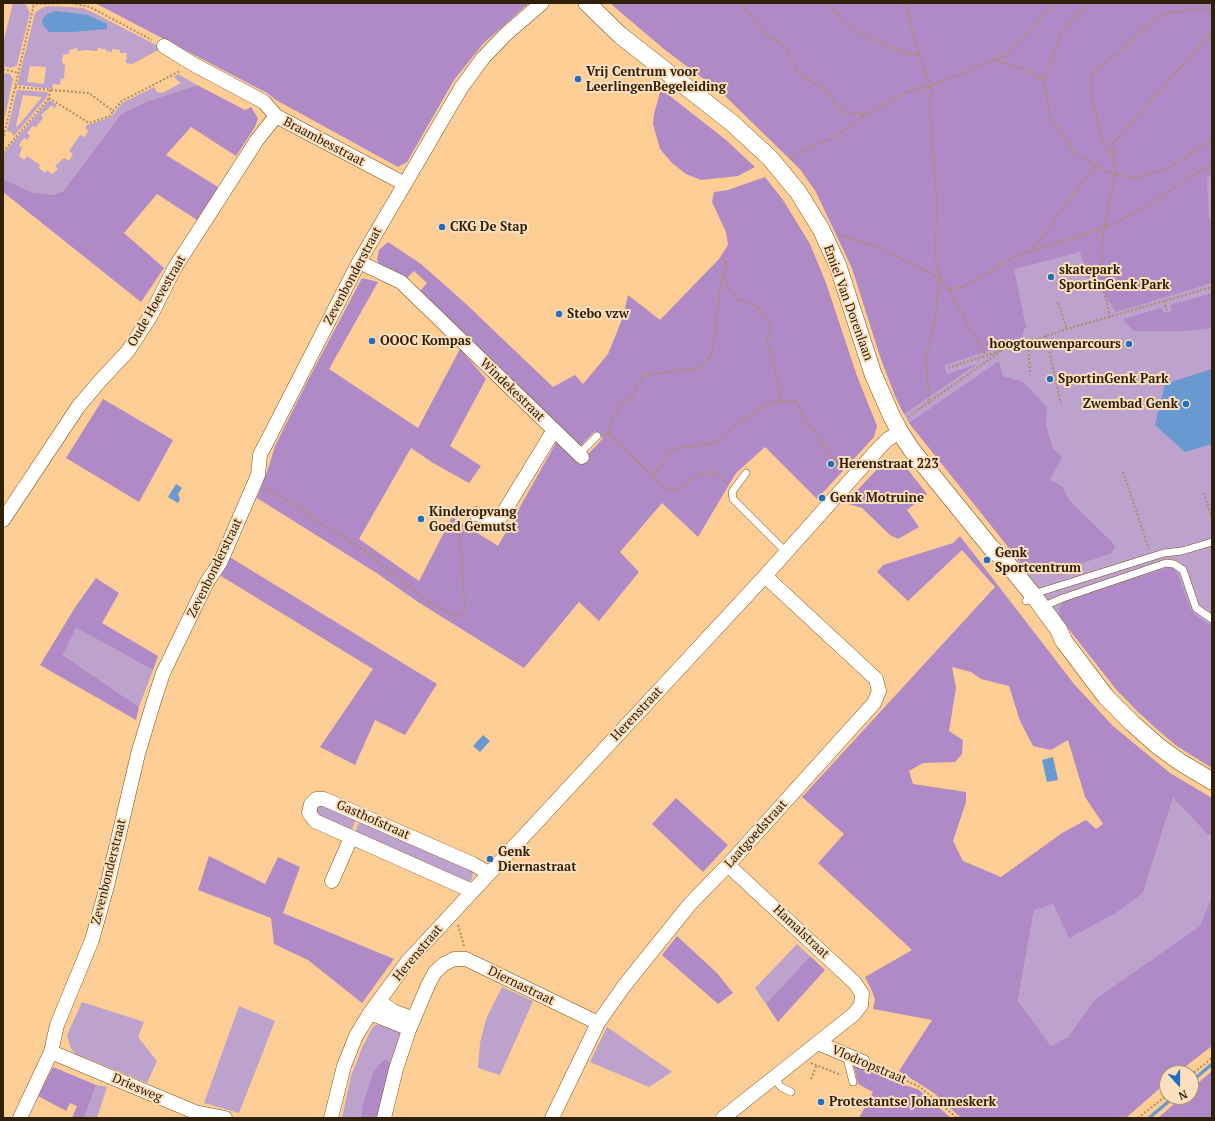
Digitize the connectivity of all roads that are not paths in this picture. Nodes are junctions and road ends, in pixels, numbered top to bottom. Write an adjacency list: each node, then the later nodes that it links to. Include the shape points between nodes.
1 (542, 3): 5 (street, Zevenbonderstraat, via 483,58 461,88)
2 (587, 3): 7 (street, Emiel Van Dorenlaan, via 620,35 732,123 770,158 798,192 821,229 832,253 847,291 873,374)
3 (164, 46): 4 (street, Braambesstraat, via 264,102)
4 (276, 116): 5 (street, Braambesstraat); 13 (street, Oude Hoevestraat, via 174,269 150,317 128,351 78,408)
5 (405, 184): 6 (street, Zevenbonderstraat)
6 (359, 262): 8 (street, Windekestraat, via 401,282); 31 (street, Zevenbonderstraat, via 260,455 258,475 220,563 207,582 163,673 138,754 92,940 56,1025)
7 (903, 425): 15 (street, Herenstraat, via 879,448); 17 (street, Emiel Van Dorenlaan, via 933,476 992,549 997,563)
8 (554, 430): 10 (street, Windekestraat); 12 (street, Windekestraat, via 499,520)
9 (597, 436): 10 (lane)
10 (581, 455)
11 (746, 473): 15 (lane, via 732,492 733,499)
12 (472, 517)
13 (3, 520)
14 (1212, 542): 17 (lane, via 1182,551 1164,553 1040,592)
15 (786, 552): 16 (street, Herenstraat)
16 (765, 576): 21 (street, Laatgoedstraat, via 876,679 879,692 874,703); 22 (street, Herenstraat)
17 (1034, 604): 18 (lane, via 1063,598 1166,563 1174,564 1182,570 1196,608); 19 (street, Emiel Van Dorenlaan, via 1052,634 1063,640 1106,697 1132,723 1163,750)
18 (1212, 619)
19 (1212, 781)
20 (351, 838): 22 (street, Gasthofstraat, via 314,821 309,813 316,798 324,799); 23 (street, Gasthofstraat); 24 (street, Gasthofstraat)
21 (728, 865): 28 (street, Laatgoedstraat, via 690,904 624,986); 30 (street, Hamalstraat, via 855,983 862,994 861,1006 854,1014)
22 (489, 873): 24 (street, Herenstraat)
23 (332, 881)
24 (472, 891): 26 (street, Herenstraat, via 408,961)
25 (444, 964): 28 (street, Diernastraat, via 454,959 466,959); 29 (street, Herenstraat, via 435,972)
26 (379, 1001): 27 (street, Herenstraat); 29 (street)
27 (370, 1013): 29 (street, via 405,1027); 39 (street, Herenstraat, via 356,1036 344,1066)
28 (598, 1023): 41 (street, Laatgoedstraat)
29 (411, 1025): 40 (street, Herenstraat, via 396,1069)
30 (818, 1044): 32 (street, Vlodropstraat); 34 (street)
31 (51, 1052): 37 (street, Zevenbonderstraat); 38 (street, Driesweg, via 194,1112)
32 (846, 1055): 33 (street, Vlodropstraat); 35 (lane)
33 (863, 1062)
34 (774, 1078): 36 (lane, via 781,1087); 42 (street)
35 (853, 1082)
36 (791, 1092)
37 (20, 1118)
38 (225, 1118)
39 (331, 1118)
40 (384, 1118)
41 (552, 1118)
42 (723, 1118)

